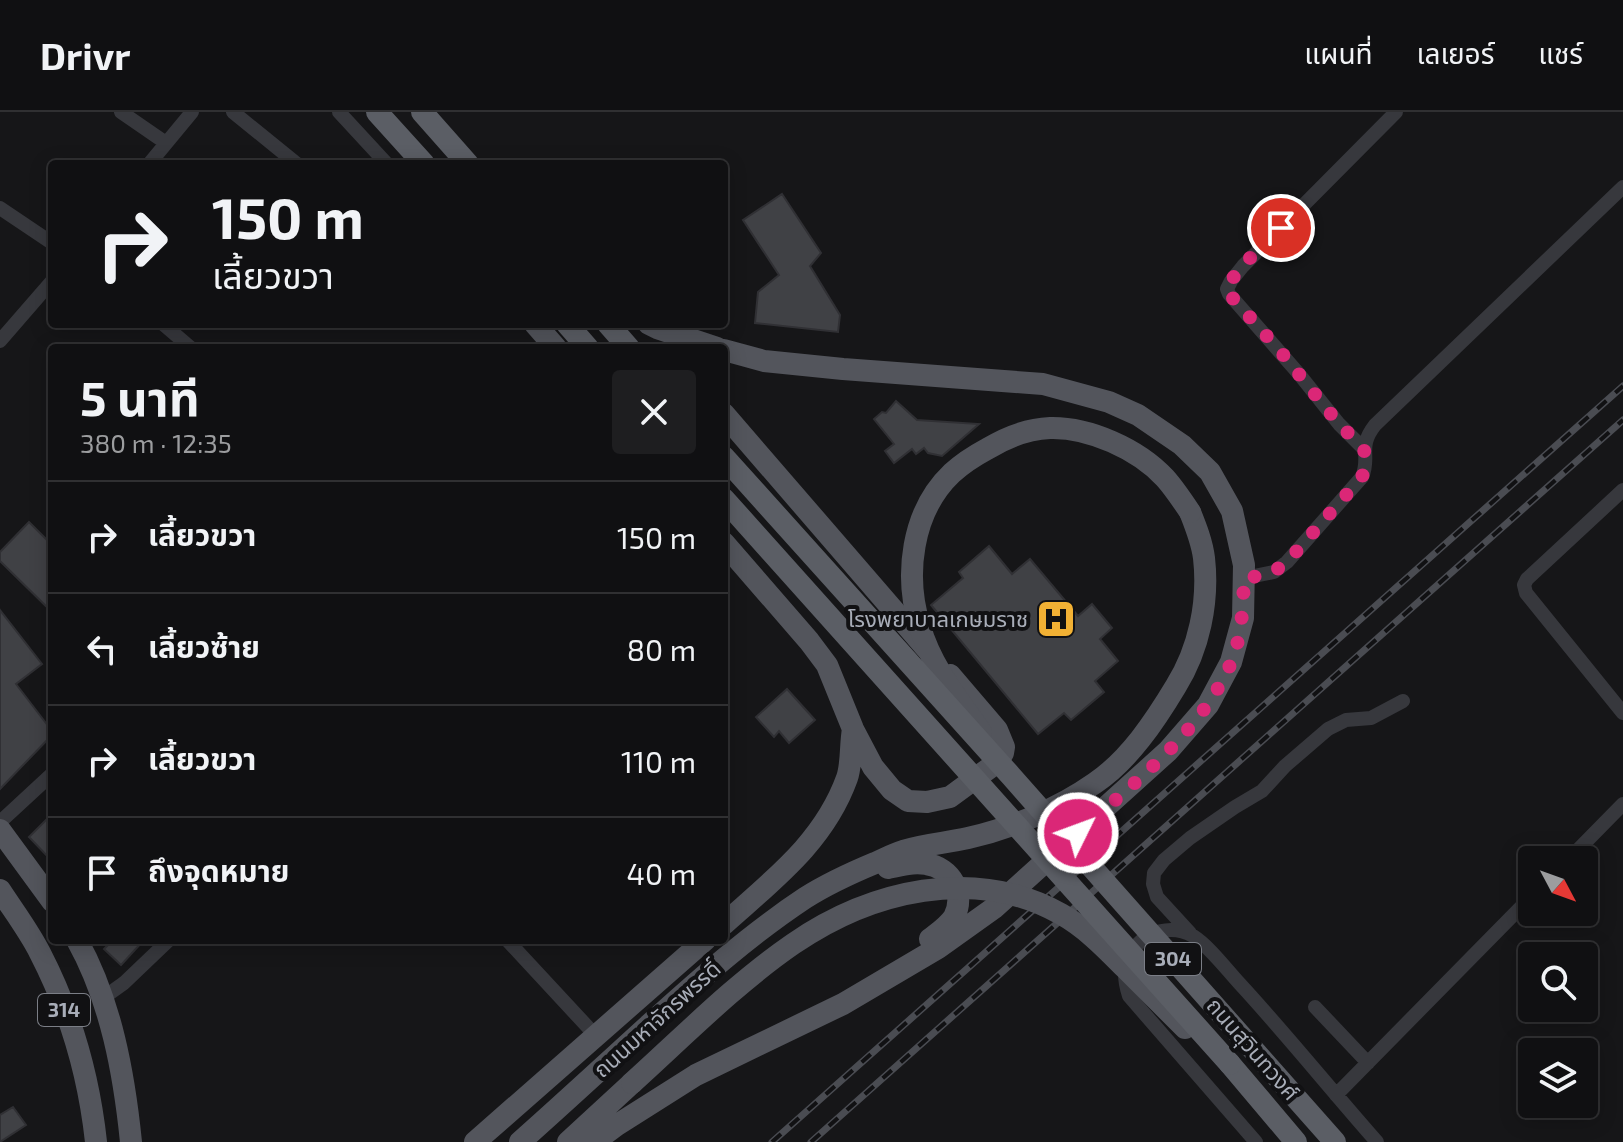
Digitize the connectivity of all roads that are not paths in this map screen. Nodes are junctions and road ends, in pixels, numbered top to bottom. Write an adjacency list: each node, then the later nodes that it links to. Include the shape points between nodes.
1 (121, 112): 8 (street)
2 (192, 112): 8 (street)
3 (233, 112): 10 (street)
4 (339, 112): 11 (street)
5 (377, 112): 12 (highway)
6 (1396, 112): 31 (street, via 1243,266 1227,289)
7 (426, 114): 13 (highway)
8 (166, 143): 9 (street)
9 (152, 160)
10 (292, 160)
11 (383, 160)
12 (420, 160)
13 (465, 160)
14 (1623, 187): 31 (street, via 1375,425)
15 (0, 208): 16 (street)
16 (48, 240)
17 (48, 286): 23 (street)
18 (168, 328): 24 (street)
19 (538, 328): 25 (main road)
20 (570, 328): 26 (highway)
21 (612, 328): 27 (highway)
22 (657, 328): 28 (main road)
23 (0, 341)
24 (186, 344)
25 (552, 344)
26 (584, 344)
27 (626, 344)
28 (705, 344)
29 (728, 351): 36 (main road, via 764,361 1043,384 1109,402 1172,438 1210,472 1232,511)
30 (728, 419): 39 (main road, via 988,718 1004,747 995,764 950,797 908,801 882,780)
31 (1364, 449): 36 (street, via 1362,477 1287,562 1266,575)
32 (728, 461): 40 (highway, ถนนสุวินทวงศ์, bridge)
33 (1623, 490): 38 (street, via 1524,585)
34 (728, 503): 61 (highway, ถนนสุวินทวงศ์, bridge)
35 (728, 548): 39 (main road, via 827,665)
36 (1244, 578): 57 (main road, via 1243,618 1231,662 1208,705 1168,751 994,908)
37 (1403, 701): 51 (street, via 1371,718 1346,720 1328,729 1262,791 1164,860 1154,873 1157,897)
38 (1623, 713)
39 (853, 729): 50 (main road, via 848,775 827,821 791,865)
40 (1011, 776): 46 (main road, bridge, via 930,656 913,585 914,542 935,496 973,456 998,442 1050,428 1099,437 1163,476 1190,512 1198,534 1204,559 1202,617 1184,673 1123,757 1097,782 1062,803 970,837 902,851); 71 (highway, ถนนสุวินทวงศ์ / 304, bridge)
41 (48, 778): 43 (street)
42 (1623, 804): 45 (street)
43 (0, 822)
44 (0, 830): 48 (main road)
45 (1582, 846)
46 (840, 878): 57 (main road, via 908,863 928,864 949,875 958,896 953,919 945,928); 66 (main road, ถนนมหาจักรพรรดิ์, via 716,964)
47 (0, 890): 63 (main road, 314, via 39,952 69,1021)
48 (48, 896)
49 (1518, 910): 60 (street)
50 (728, 915)
51 (1193, 936): 62 (street); 69 (street, via 1164,930 1137,943 1124,969 1125,983 1137,1008)
52 (79, 944): 56 (main road, 314)
53 (165, 944): 56 (street)
54 (511, 944): 59 (street)
55 (701, 944): 59 (main road)
56 (103, 998): 64 (main road, 314)
57 (843, 1004): 68 (main road, via 696,1075)
58 (1315, 1007): 60 (street)
59 (597, 1037): 65 (main road)
60 (1368, 1063): 62 (street)
61 (1230, 1064): 67 (main road, bridge, via 1088,931 1060,913 1001,892 946,887 868,905 803,938 750,977); 70 (highway, ถนนสุวินทวงศ์)
62 (1336, 1095): 72 (street)
63 (96, 1142)
64 (131, 1142)
65 (475, 1142)
66 (520, 1142)
67 (568, 1142)
68 (594, 1142)
69 (1256, 1142)
70 (1296, 1142)
71 (1335, 1142)
72 (1377, 1142)

